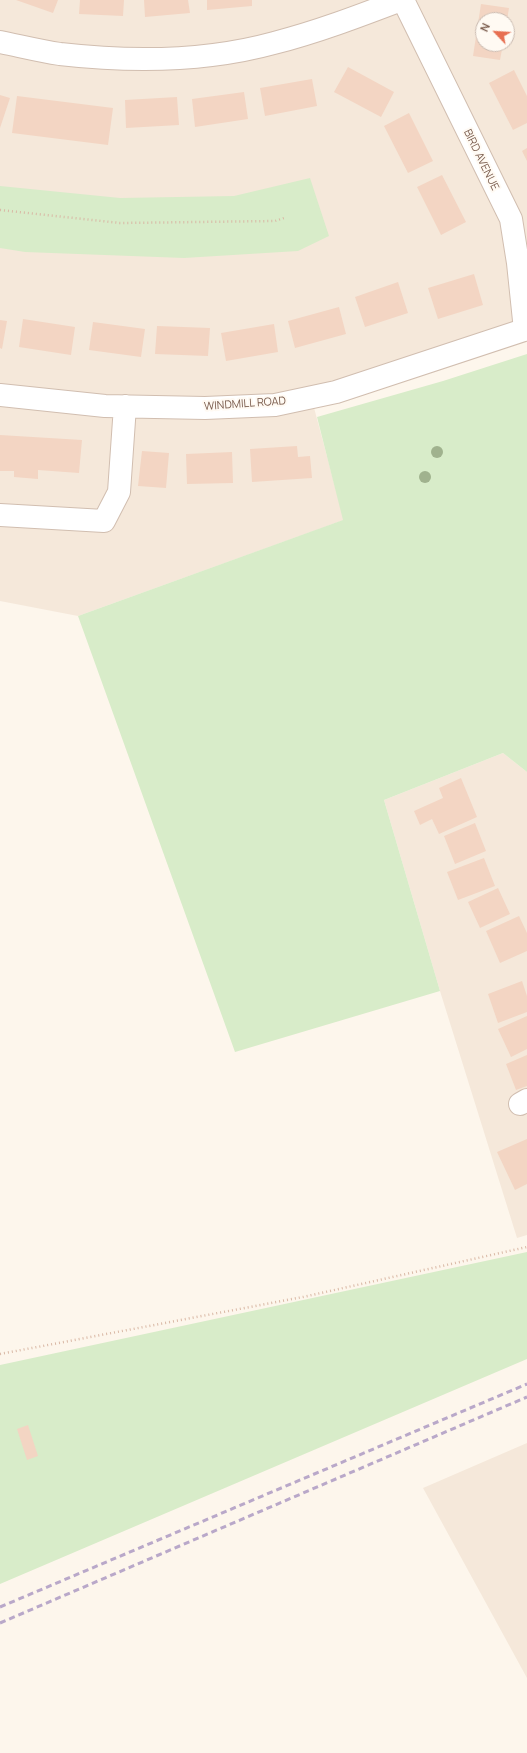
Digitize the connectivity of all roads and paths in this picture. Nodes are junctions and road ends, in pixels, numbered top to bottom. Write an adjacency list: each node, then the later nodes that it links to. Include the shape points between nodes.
1 (402, 0): 2 (street, via 335,25 273,44 228,53 176,58 116,59 59,54); 5 (street, BIRD AVENUE, via 511,219)
2 (0, 42)
3 (0, 210): 4 (path, via 120,223 275,221)
4 (284, 218)
5 (526, 329): 7 (street, WINDMILL ROAD, via 336,392 275,405 205,408)
6 (0, 395): 7 (street, WINDMILL ROAD)
7 (125, 406): 8 (street, via 119,492 104,521)
8 (0, 515)
9 (527, 1247): 10 (path, via 303,1297)
10 (0, 1354)

